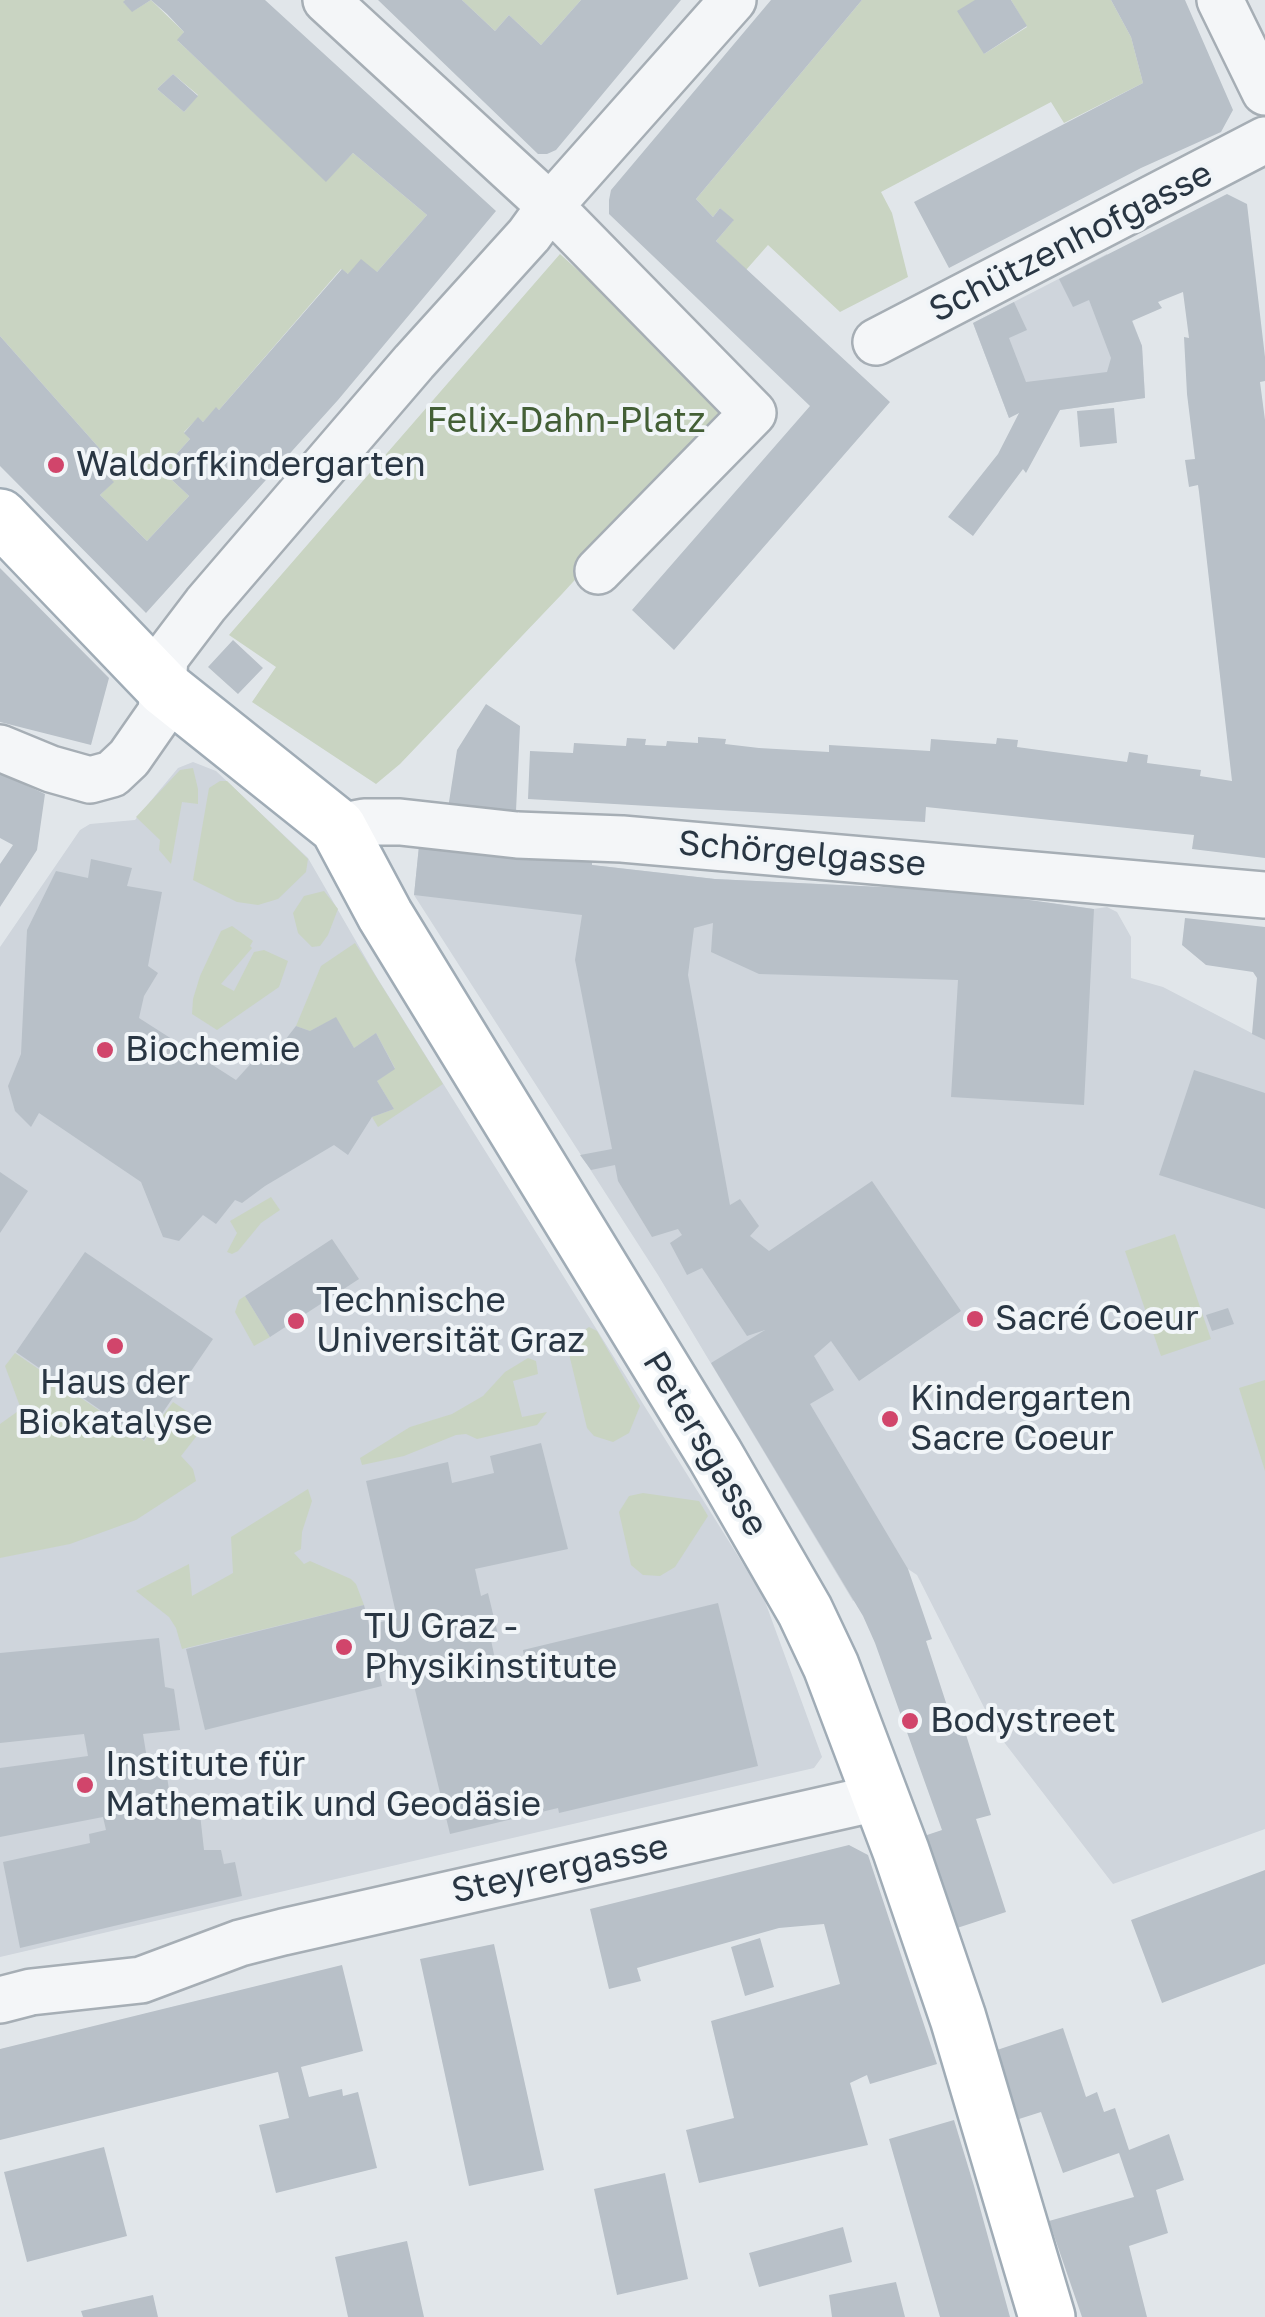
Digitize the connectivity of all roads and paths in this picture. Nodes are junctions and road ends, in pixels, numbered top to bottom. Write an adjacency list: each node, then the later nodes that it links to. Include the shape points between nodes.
1 (326, 0): 6 (street)
2 (733, 0): 6 (street)
3 (1220, 0): 4 (street)
4 (1265, 92)
5 (1265, 140): 7 (street, Schützenhofgasse)
6 (550, 206): 9 (street, via 753,413); 10 (street, via 206,604 165,658)
7 (876, 342)
8 (0, 516): 10 (main road, Petersgasse)
9 (598, 571)
10 (164, 688): 11 (street, via 153,728 112,774 90,780); 12 (main road, Petersgasse)
11 (0, 748)
12 (338, 828): 13 (street, Schörgelgasse, via 400,822); 14 (main road, Petersgasse, via 805,1610)
13 (1265, 895)
14 (881, 1797): 15 (street, Steyrergasse, via 240,1943 137,1952); 16 (main road, Petersgasse, via 958,2018)
15 (16, 1996)
16 (1048, 2317)

